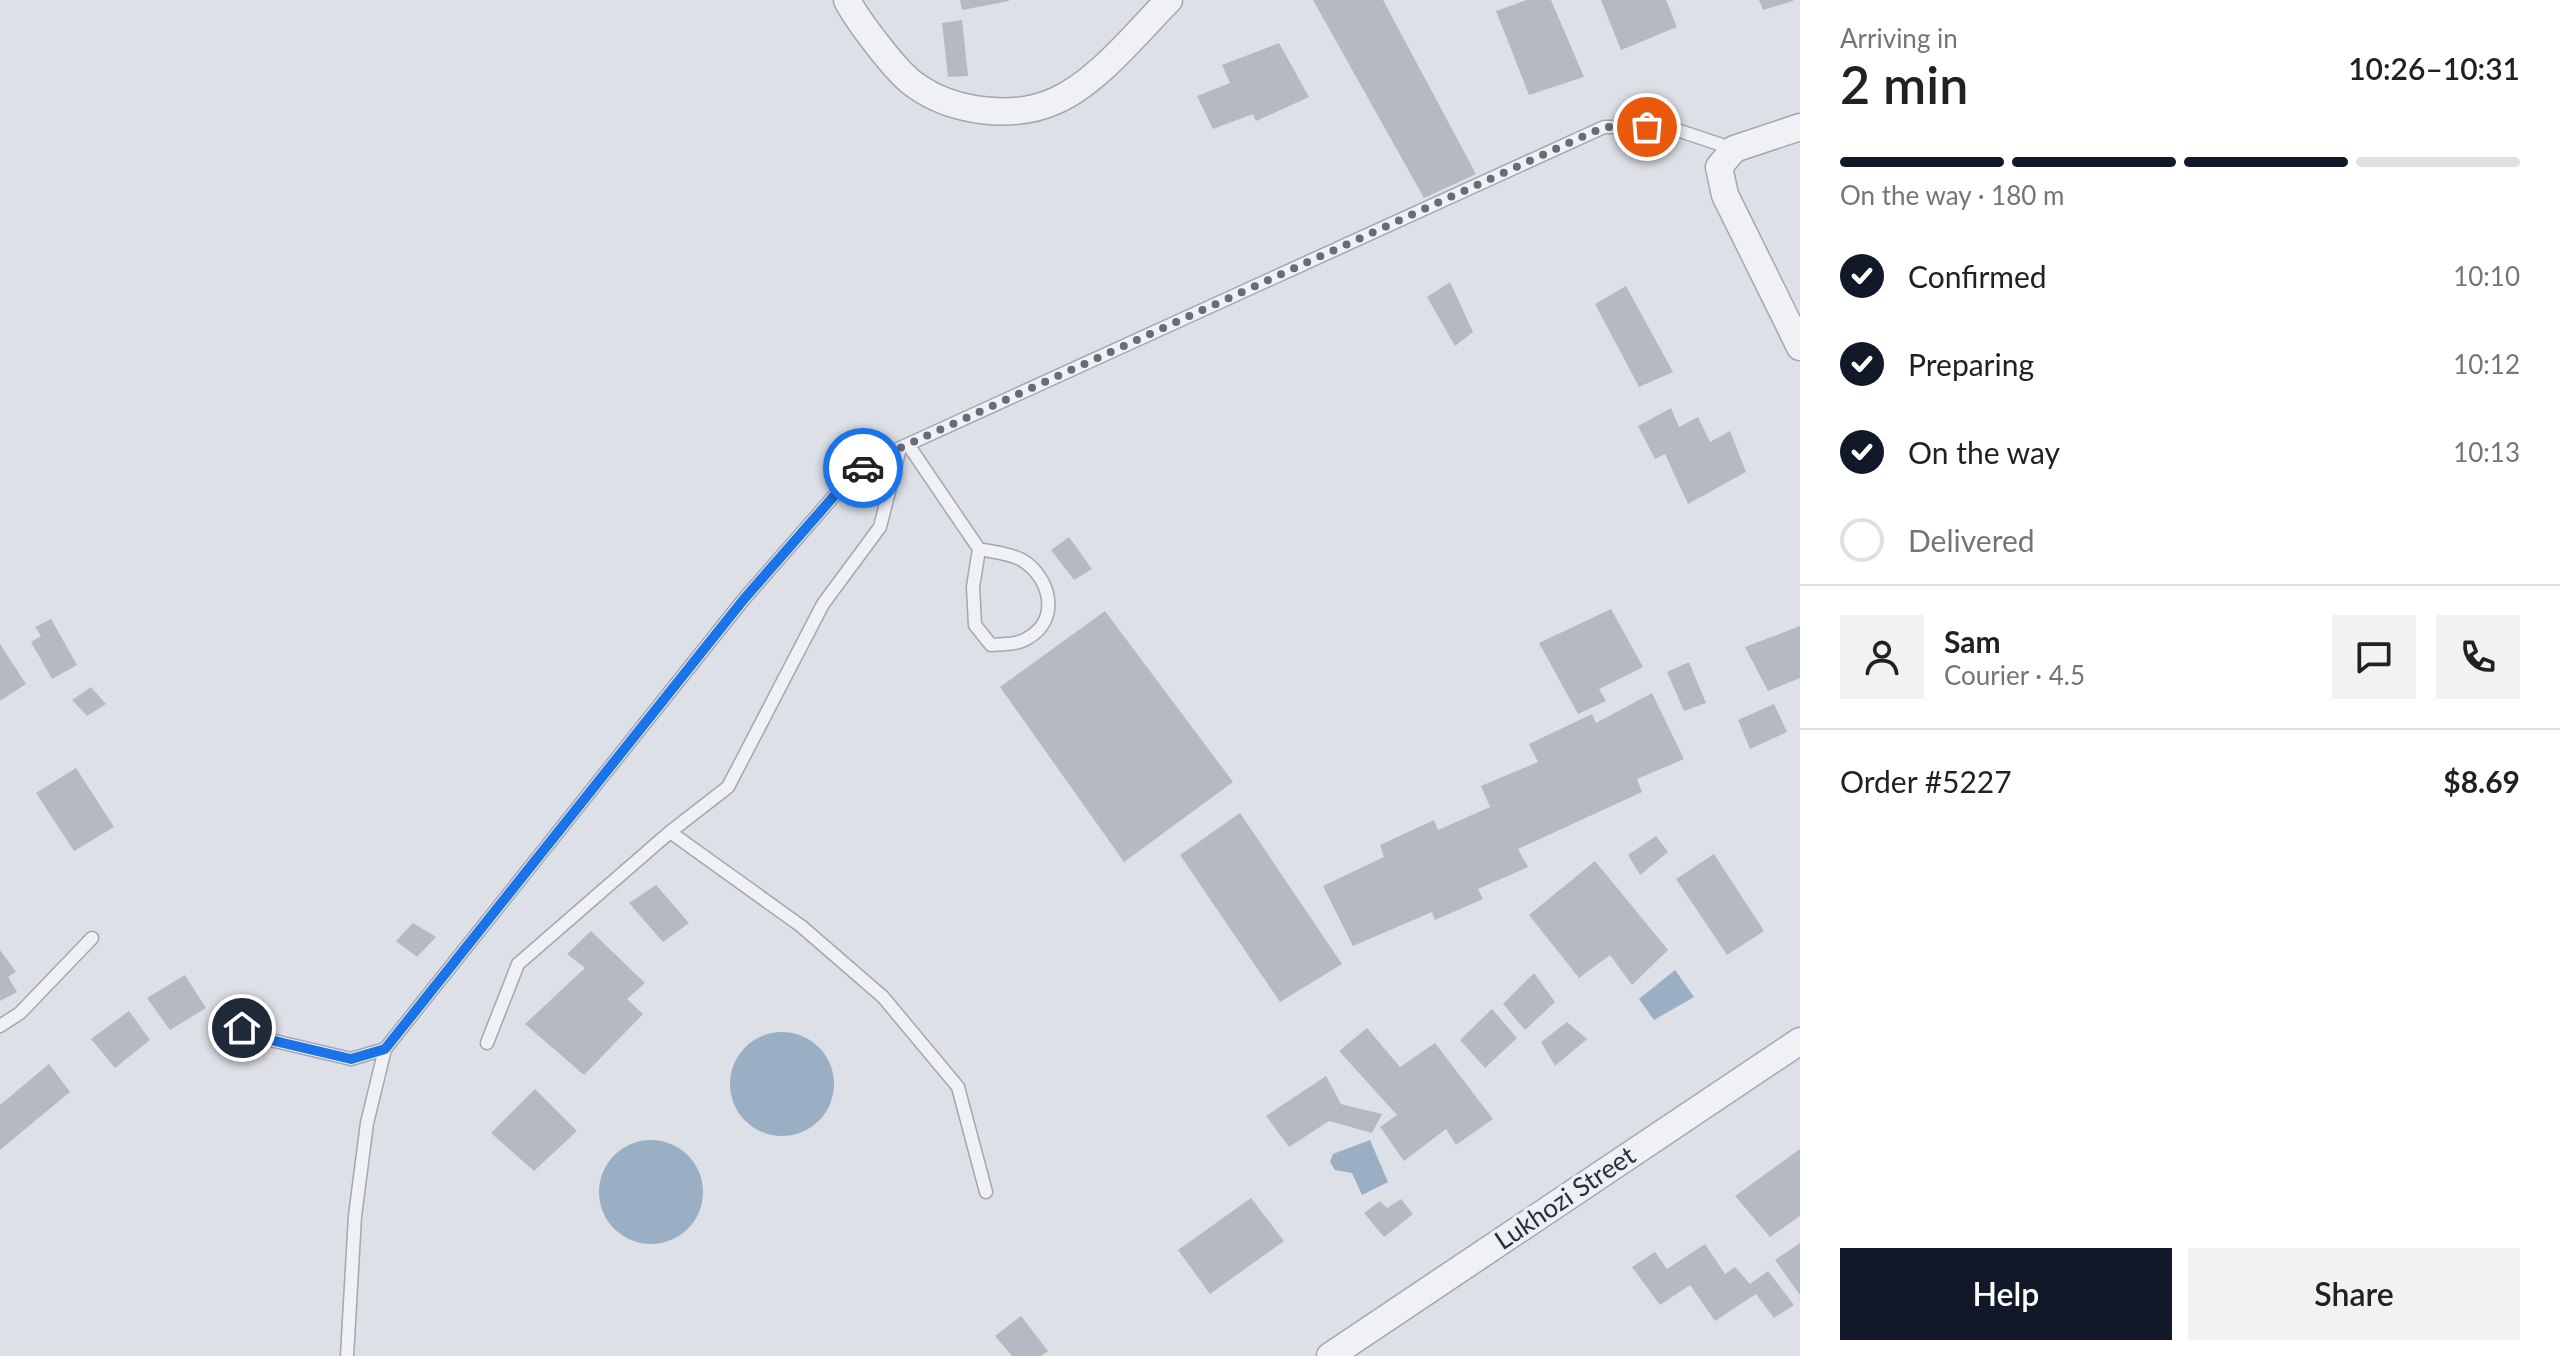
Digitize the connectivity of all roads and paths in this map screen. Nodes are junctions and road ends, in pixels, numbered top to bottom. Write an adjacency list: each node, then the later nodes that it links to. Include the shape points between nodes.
1 (847, 0): 2 (street, via 914,85 947,103 996,111 1057,101 1090,78)
2 (1169, 0)
3 (1800, 127): 4 (street)
4 (1734, 149): 5 (street, via 1719,167 1725,195); 6 (lane, via 1668,127 1604,127)
5 (1800, 347)
6 (905, 447): 7 (lane); 8 (lane, via 880,527 823,604 728,787); 14 (lane, via 855,472 744,599)
7 (979, 549): 7 (lane, via 975,625 991,645 1029,638 1050,609 1046,588 1023,561)
8 (670, 832): 13 (lane, via 518,964); 15 (lane, via 801,926 883,997 958,1087)
9 (92, 938): 11 (lane, via 20,1013)
10 (222, 1018): 14 (lane, via 262,1038 351,1059)
11 (0, 1026)
12 (1800, 1041): 17 (street, Lukhozi Street)
13 (487, 1043)
14 (385, 1049): 16 (lane, via 367,1123 355,1216)
15 (986, 1192)
16 (347, 1356)
17 (1330, 1356)

